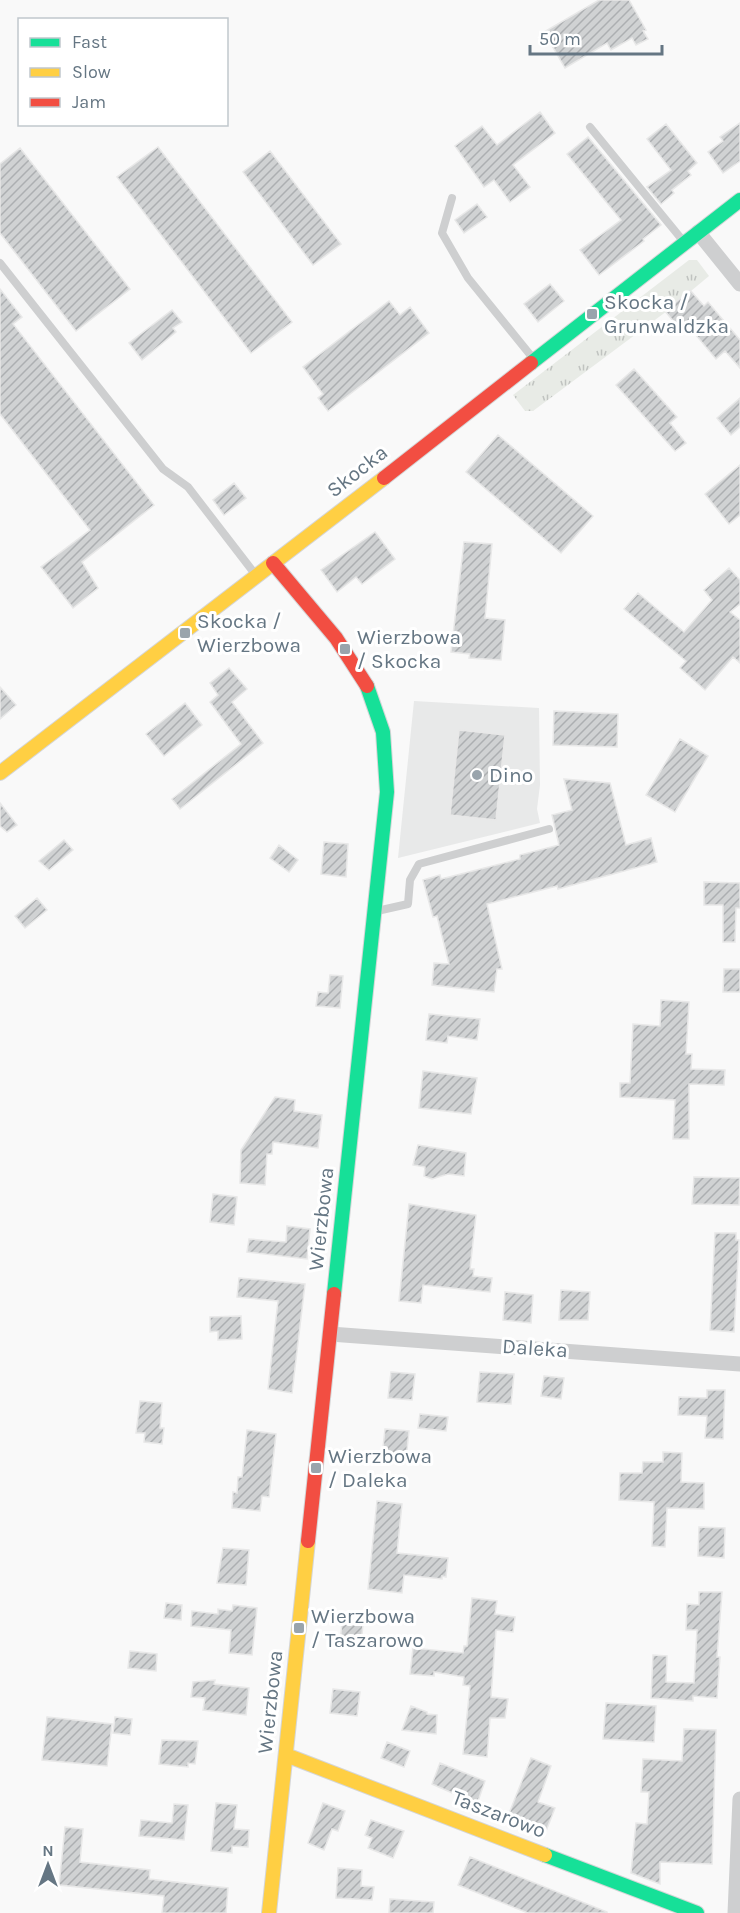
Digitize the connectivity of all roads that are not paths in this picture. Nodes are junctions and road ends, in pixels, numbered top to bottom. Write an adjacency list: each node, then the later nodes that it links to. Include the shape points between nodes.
1 (591, 127): 5 (lane)
2 (452, 198): 8 (lane, via 442,233 468,278)
3 (740, 200): 4 (street, Skocka)
4 (698, 232): 5 (street, Skocka); 7 (street)
5 (684, 243): 8 (street, Skocka)
6 (0, 263): 10 (lane, via 163,469 188,487)
7 (740, 284)
8 (534, 359): 9 (street, Skocka)
9 (273, 563): 10 (street, Skocka); 13 (street, Wierzbowa, via 345,649 376,706 386,751 387,792)
10 (256, 577): 11 (street, Skocka)
11 (0, 773)
12 (549, 829): 13 (lane, via 419,864 410,880 408,904)
13 (375, 911): 14 (street, Wierzbowa)
14 (330, 1334): 15 (street, Daleka); 16 (street, Wierzbowa)
15 (740, 1364)
16 (286, 1755): 18 (street, Taszarowo); 19 (street, Wierzbowa)
17 (740, 1799): 21 (street)
18 (670, 1908): 20 (street, Taszarowo)
19 (269, 1913)
20 (697, 1913)
21 (735, 1913)

